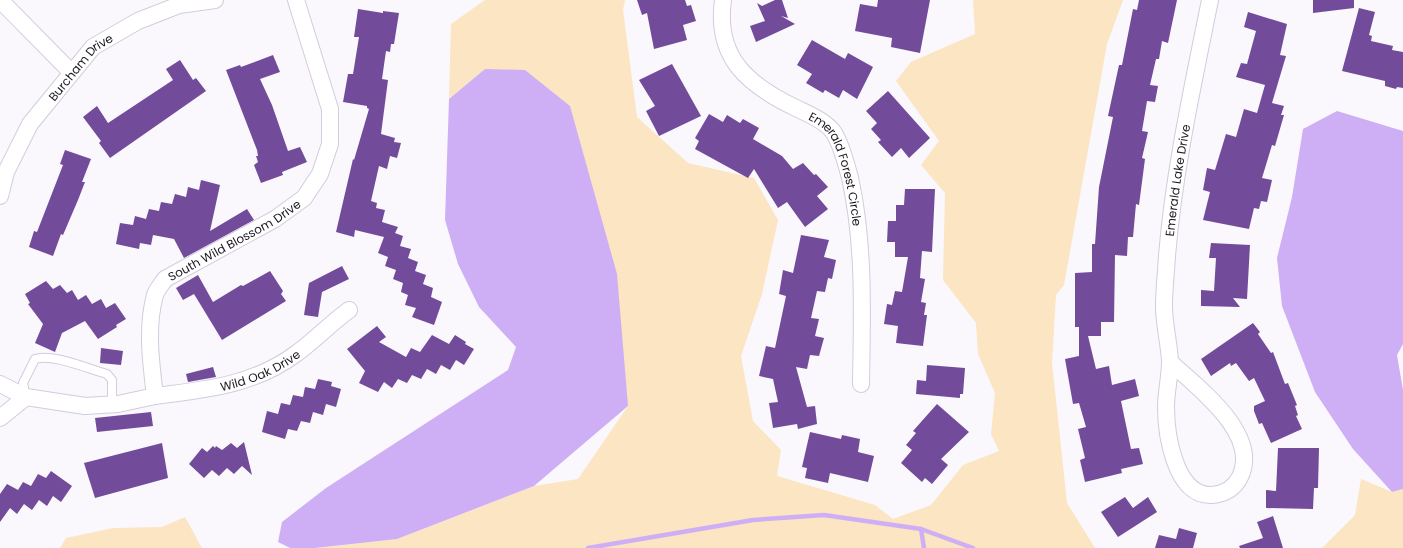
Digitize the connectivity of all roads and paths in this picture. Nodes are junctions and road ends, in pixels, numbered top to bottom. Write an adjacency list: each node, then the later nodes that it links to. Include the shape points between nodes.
1 (0, 0): 6 (street)
2 (215, 0): 6 (street, Burcham Drive, via 179,6 138,21 93,47)
3 (296, 0): 13 (street, South Wild Blossom Drive, via 330,109 330,144 320,174 304,198 275,219 165,279 155,293 151,320 150,354)
4 (723, 0): 12 (street, Emerald Forest Circle, via 720,17 723,40 733,60 749,79 770,94 815,117 833,132 846,160 855,201 862,288)
5 (1210, 0): 10 (street, Emerald Lake Drive, via 1179,155 1170,221 1164,306)
6 (71, 72): 7 (street, Burcham Drive, via 30,124)
7 (2, 178): 8 (street, Burcham Drive)
8 (0, 196)
9 (349, 310): 13 (street, Wild Oak Drive, via 297,354 258,376 213,389)
10 (1170, 362): 10 (street, Emerald Lake Drive, via 1166,407 1168,438 1174,460 1184,480 1195,490 1208,495 1221,494 1233,487 1240,477 1244,465 1240,438 1224,413)
11 (0, 384): 14 (street)
12 (861, 384)
13 (155, 396): 15 (street)
14 (26, 397): 15 (street, via 85,406); 15 (lane, via 23,383 35,359 40,357 107,374 112,380); 16 (street)
15 (112, 404)
16 (0, 418)

